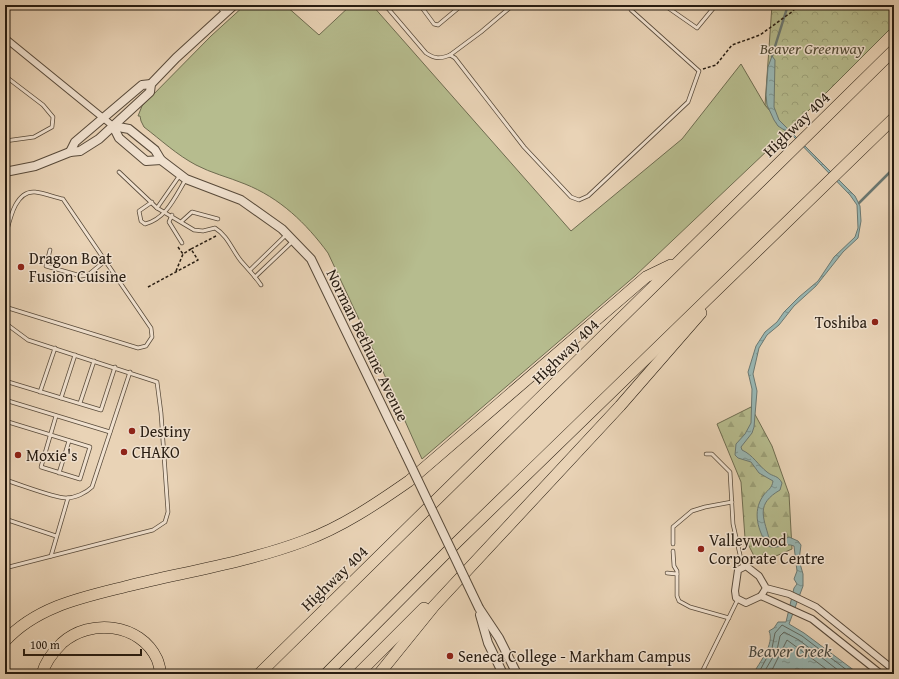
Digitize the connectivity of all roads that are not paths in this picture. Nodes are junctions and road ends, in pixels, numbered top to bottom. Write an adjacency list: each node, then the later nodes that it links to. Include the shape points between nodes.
1 (216, 5): 12 (lane)
2 (234, 5): 12 (street)
3 (385, 5): 11 (lane)
4 (392, 5): 11 (lane)
5 (420, 5): 6 (lane, via 434,24 438,25)
6 (462, 5)
7 (513, 5): 15 (lane)
8 (629, 5): 15 (lane, via 631,10 699,71 688,102 588,196 579,200 571,197 528,151)
9 (664, 5): 10 (lane, via 697,28)
10 (716, 5)
11 (388, 9): 15 (lane, via 426,53 433,58)
12 (225, 14): 17 (street)
13 (5, 38): 18 (street)
14 (894, 50): 40 (highway, Highway 404)
15 (450, 55)
16 (5, 76): 21 (lane, via 43,105 53,117 52,127 34,137)
17 (152, 84): 18 (street, via 142,85); 20 (street, via 150,92)
18 (104, 118): 20 (street); 22 (street, via 75,142)
19 (894, 118): 38 (highway)
20 (113, 126): 22 (street, via 80,151); 23 (street, Norman Bethune Avenue, via 129,129 155,150); 23 (street, via 119,138 146,161)
21 (5, 141)
22 (70, 152): 24 (street, via 35,166)
23 (161, 160): 26 (street, Norman Bethune Avenue)
24 (5, 172)
25 (119, 172): 27 (lane)
26 (183, 177): 28 (lane); 29 (lane); 33 (street, Norman Bethune Avenue, via 241,200)
27 (152, 202): 28 (lane); 29 (lane, via 139,211 141,221 145,224 153,222)
28 (157, 208): 29 (lane)
29 (166, 212): 30 (lane)
30 (172, 215): 32 (lane); 36 (lane, via 169,222)
31 (218, 219): 32 (lane, via 192,212)
32 (182, 221): 41 (lane, via 194,230 215,228 223,233)
33 (287, 234): 35 (street, Norman Bethune Avenue); 41 (lane)
34 (5, 238): 39 (lane, via 15,206 22,197 34,192 62,199)
35 (294, 241): 42 (lane); 79 (street, Norman Bethune Avenue, bridge, via 311,258)
36 (182, 243)
37 (50, 250): 39 (lane, via 46,266 81,276 88,275)
38 (756, 251): 68 (highway, via 620,406); 87 (highway, via 457,542)
39 (105, 261): 44 (lane, via 151,328 152,337 146,346 138,348)
40 (679, 262): 81 (highway, via 646,277 409,481 338,526 303,541 90,596 46,610 28,621); 86 (highway, Highway 404)
41 (250, 270): 42 (lane)
42 (255, 277): 43 (lane)
43 (261, 285)
44 (5, 307)
45 (5, 323): 46 (lane, via 22,337)
46 (55, 348): 47 (lane); 52 (lane)
47 (75, 354): 48 (lane); 53 (lane)
48 (94, 360): 49 (lane); 55 (lane)
49 (115, 367): 50 (lane); 55 (lane, via 101,410)
50 (130, 372): 58 (lane); 71 (lane, via 152,379 157,382 159,388 168,493 165,522 153,530)
51 (5, 381): 52 (lane)
52 (40, 392): 53 (lane)
53 (61, 398): 55 (lane)
54 (5, 400): 56 (lane)
55 (80, 403)
56 (56, 416): 58 (lane); 59 (lane)
57 (5, 420): 59 (lane)
58 (110, 432): 64 (lane, via 92,487 85,493)
59 (50, 435): 60 (lane); 62 (lane, via 41,467)
60 (69, 441): 62 (lane); 62 (lane, via 90,447 80,479)
61 (706, 454): 65 (lane, via 712,454 730,472)
62 (60, 473)
63 (5, 480): 64 (lane)
64 (68, 498): 67 (lane)
65 (732, 502): 69 (lane, via 692,511 673,527); 73 (lane, via 733,524)
66 (5, 520): 67 (lane)
67 (56, 536): 71 (lane)
68 (494, 540): 88 (highway); 89 (highway, via 434,606)
69 (674, 544)
70 (673, 551): 75 (lane)
71 (51, 556): 72 (lane)
72 (5, 568)
73 (743, 568): 76 (street, via 746,566 758,576); 78 (street, via 738,570 735,591)
74 (667, 573): 75 (lane)
75 (677, 574): 80 (lane, via 677,596 680,601 690,607)
76 (766, 588): 77 (street); 82 (street, via 789,594 816,607)
77 (761, 596): 78 (street, via 746,602); 92 (street, via 812,620)
78 (738, 599): 80 (lane)
79 (479, 608): 83 (street, Norman Bethune Avenue, via 499,638); 90 (street, Norman Bethune Avenue, via 488,643)
80 (729, 618): 91 (lane)
81 (5, 641)
82 (894, 670)
83 (516, 673)
84 (42, 674): 85 (highway, via 54,651 69,637 96,627 112,627 132,633 156,658)
85 (161, 674)
86 (259, 674)
87 (326, 674)
88 (358, 674)
89 (379, 674)
90 (502, 674)
91 (701, 674)
92 (881, 674)

